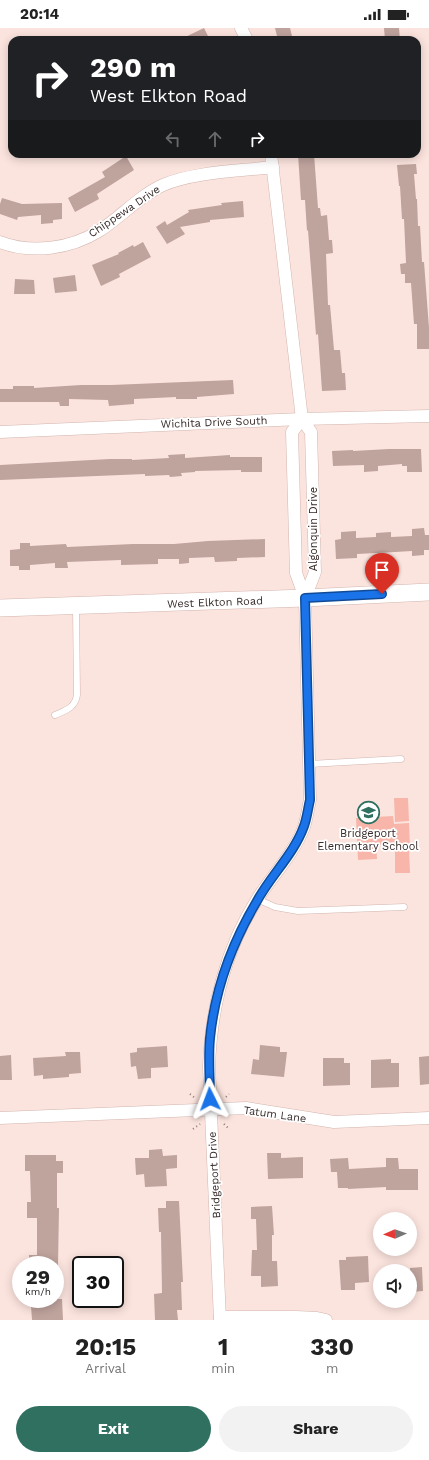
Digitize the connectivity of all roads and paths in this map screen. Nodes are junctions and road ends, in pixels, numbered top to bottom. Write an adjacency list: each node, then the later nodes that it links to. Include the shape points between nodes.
1 (272, 158): 2 (street, Algonquin Drive)
2 (273, 167): 3 (street, Chippewa Drive, via 187,177 162,185 99,231 76,242 35,249); 5 (street, Algonquin Drive)
3 (0, 242)
4 (429, 416): 5 (street, Wichita Drive South)
5 (302, 418): 6 (street, Wichita Drive South); 8 (street, Algonquin Drive, via 311,432 315,572); 8 (street, Algonquin Drive, via 292,432 296,573)
6 (0, 432)
7 (429, 592): 8 (street, West Elkton Road)
8 (305, 598): 9 (street, West Elkton Road); 13 (street, Bridgeport Drive)
9 (76, 606): 10 (street, West Elkton Road); 11 (lane, via 76,702 72,707)
10 (0, 608)
11 (55, 715)
12 (401, 759): 13 (lane)
13 (309, 764): 14 (street, Bridgeport Drive, via 310,800 304,826 292,851)
14 (258, 899): 15 (lane, via 275,907 298,911); 18 (street, Bridgeport Drive, via 238,934 217,1000 210,1038)
15 (404, 907)
16 (190, 1094): 17 (path)
17 (196, 1099)
18 (211, 1109): 19 (street, Tatum Lane); 20 (street, Tatum Lane, via 246,1108 334,1122); 25 (street, Bridgeport Drive)
19 (0, 1118)
20 (429, 1118)
21 (199, 1124): 24 (path)
22 (224, 1124): 23 (path)
23 (228, 1128)
24 (193, 1129)
25 (220, 1319): 26 (street, via 296,1317)
26 (326, 1320)

